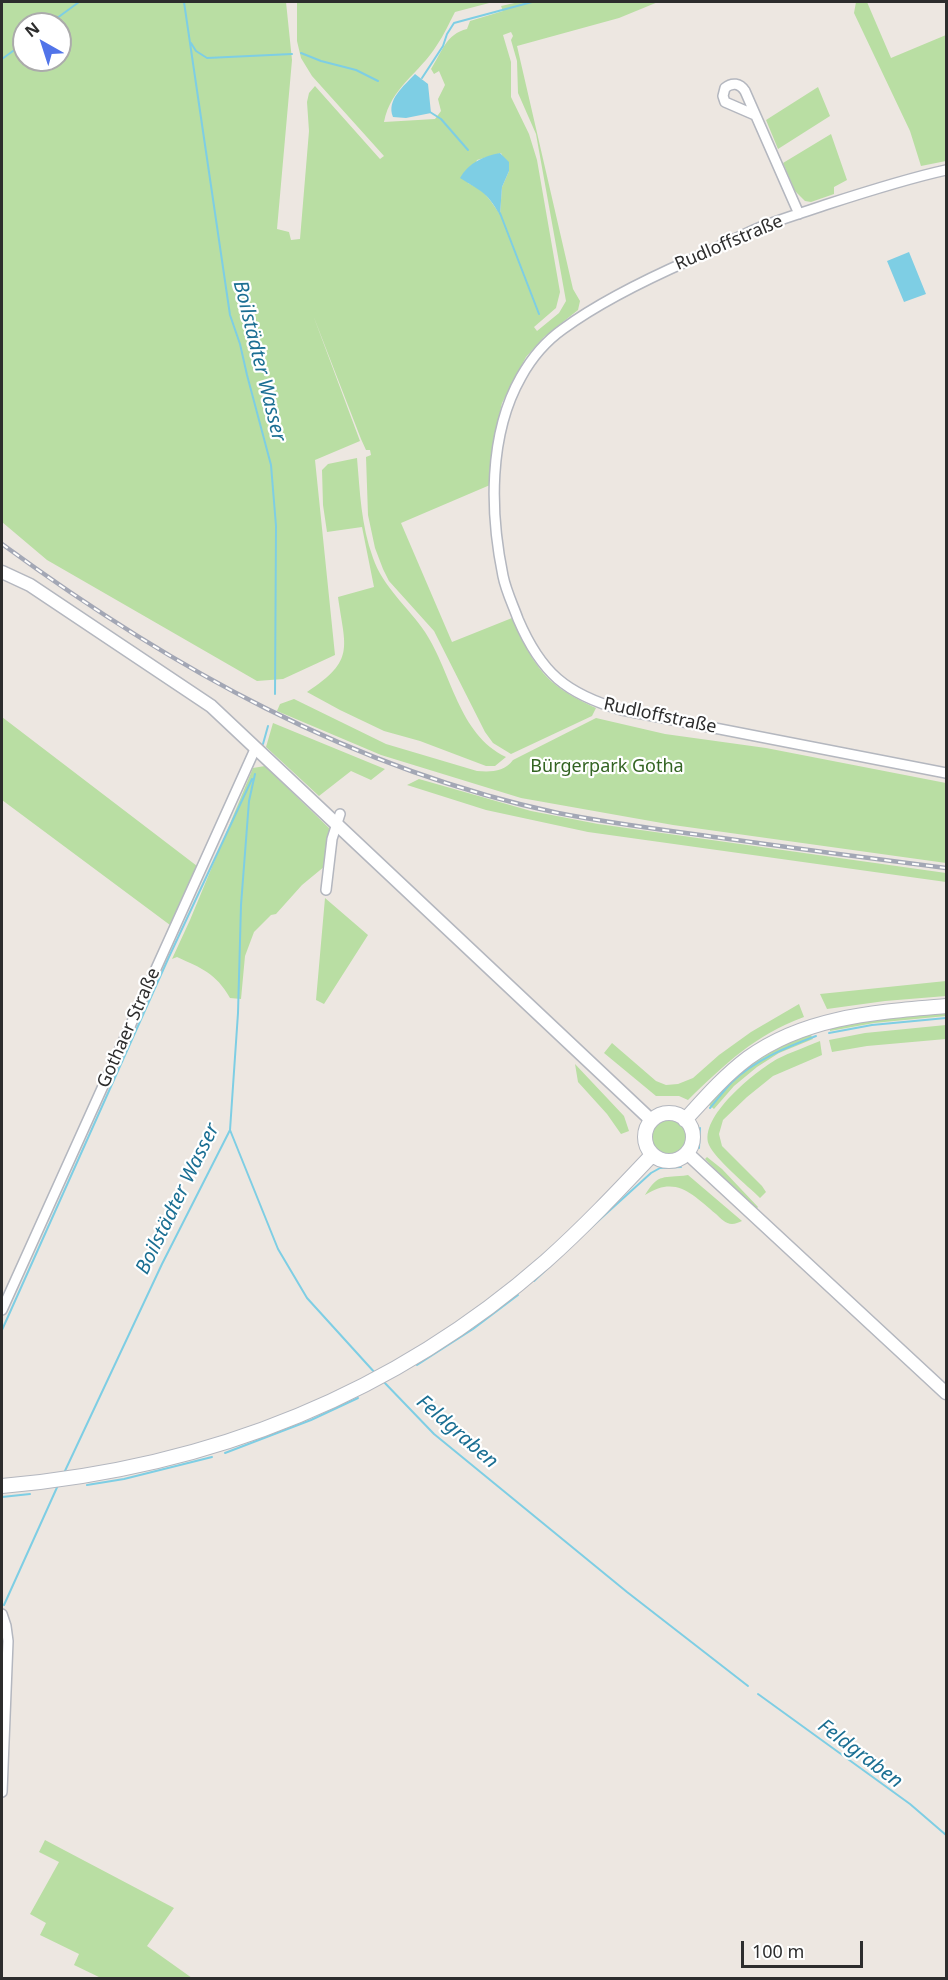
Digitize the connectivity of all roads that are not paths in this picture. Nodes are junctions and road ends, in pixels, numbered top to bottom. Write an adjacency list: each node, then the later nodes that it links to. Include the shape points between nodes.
1 (755, 115): 3 (street, Rudloffstraße)
2 (946, 170): 3 (street, Rudloffstraße)
3 (799, 214): 6 (street, Rudloffstraße, via 758,229 622,293 562,330 530,363 510,402 496,459 495,522 504,581 524,633 540,661 561,683 585,698 622,710)
4 (2, 572): 5 (street, via 30,585 211,706)
5 (256, 747): 7 (street); 14 (street, Gothaer Straße)
6 (946, 773)
7 (339, 819): 8 (street, via 332,839); 10 (street)
8 (326, 890)
9 (946, 1006): 11 (main road, via 845,1018 802,1029 765,1047 732,1071)
10 (651, 1120): 11 (main road, via 668,1113); 13 (main road, via 644,1138)
11 (686, 1120): 12 (main road, via 693,1136)
12 (687, 1153): 13 (main road, via 670,1161); 15 (street)
13 (652, 1155): 16 (main road, via 598,1212 521,1282 447,1336 367,1384 290,1420 232,1441 133,1468)
14 (2, 1310)
15 (946, 1393)
16 (2, 1486)
17 (2, 1614): 18 (street, via 8,1641)
18 (2, 1792)

